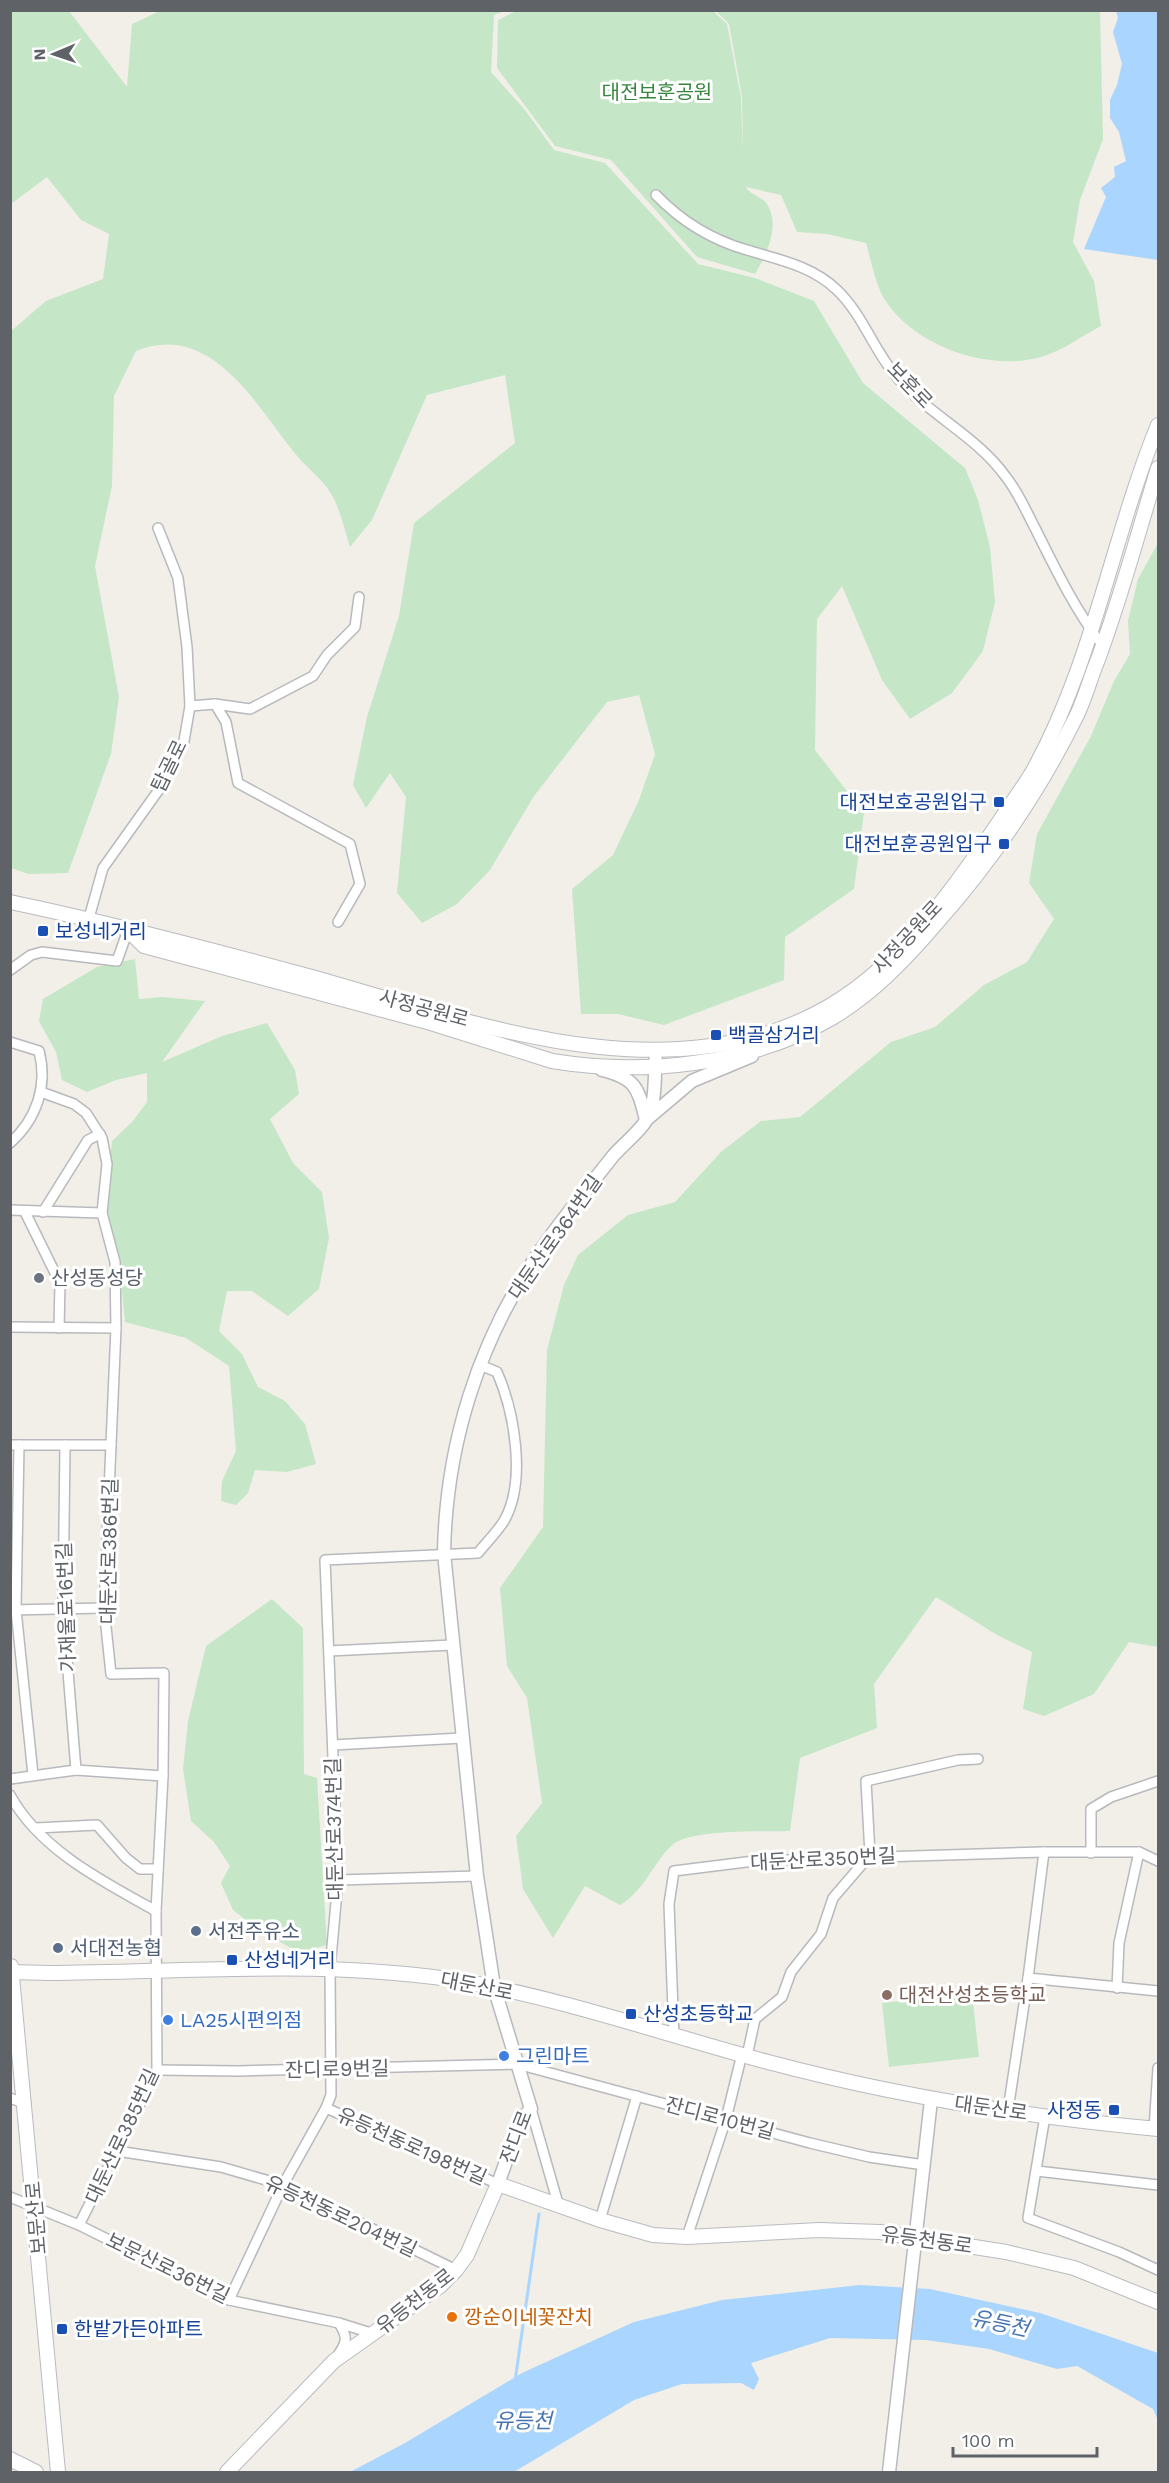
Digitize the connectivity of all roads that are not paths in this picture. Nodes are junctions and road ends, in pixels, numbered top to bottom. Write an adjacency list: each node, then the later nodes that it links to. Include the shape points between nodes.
1 (656, 195): 6 (street, 보훈로, via 692,226 730,244 814,272 837,291 855,311 895,376 918,399 963,432 1007,478)
2 (1158, 425): 6 (main road, 사정공원로)
3 (1158, 468): 7 (main road, 사정공원로)
4 (158, 528): 9 (street, 탑골로, via 178,578)
5 (359, 597): 8 (street, via 355,627 327,655 313,676 250,709)
6 (1090, 630): 7 (street, 보훈로); 17 (main road, 사정공원로, via 1072,687 1032,771 972,861 919,927 874,974 815,1014 755,1036)
7 (1103, 646): 16 (main road, 사정공원로, via 1078,713 1039,788 957,900 879,983 833,1017)
8 (215, 704): 9 (street); 12 (street, via 226,722 238,783 350,844 360,884)
9 (190, 706): 11 (street, 탑골로, via 184,741 163,784 103,868)
10 (10, 902): 11 (main road, 사정공원로)
11 (89, 918): 13 (main road, 사정공원로)
12 (338, 922)
13 (128, 930): 14 (street, via 117,961 42,952); 17 (main road, 사정공원로, via 146,931 482,1024); 18 (main road, 사정공원로, via 144,946 190,960)
14 (10, 970)
15 (10, 1042): 19 (street, via 39,1051 44,1070)
16 (777, 1043): 17 (main road, 사정공원로, via 743,1054); 20 (street, via 692,1081)
17 (655, 1059): 18 (main road, 사정공원로, via 602,1067); 20 (street, 대둔산로364번길, via 653,1102)
18 (572, 1064): 20 (street, via 630,1080 637,1089)
19 (41, 1092): 21 (street, 대둔산로386번길, via 74,1104 86,1113); 22 (street, via 34,1112)
20 (646, 1120): 30 (street, 대둔산로364번길, via 613,1156 534,1260 496,1325)
21 (100, 1134): 25 (street, via 88,1140); 26 (street, 대둔산로386번길, via 107,1164)
22 (10, 1143)
23 (10, 1210): 24 (street)
24 (25, 1212): 25 (street); 28 (street, via 60,1283)
25 (43, 1212): 26 (street)
26 (102, 1213): 29 (street, 대둔산로386번길, via 115,1262)
27 (10, 1327): 28 (street)
28 (59, 1328): 29 (street)
29 (116, 1328): 33 (street, 대둔산로386번길)
30 (480, 1365): 34 (street, 대둔산로364번길, via 453,1457 445,1508); 34 (street, via 497,1372 513,1424 516,1462 512,1502 504,1521 477,1553)
31 (15, 1445): 32 (street); 36 (street)
32 (65, 1445): 33 (street); 37 (street, 가재울로16번길)
33 (111, 1445): 35 (street, 대둔산로386번길)
34 (444, 1553): 38 (street, 대둔산로364번길); 39 (street, 대둔산로374번길, via 325,1560)
35 (104, 1608): 37 (street); 45 (street, 대둔산로386번길, via 111,1674 164,1673)
36 (13, 1610): 37 (street); 44 (street)
37 (63, 1610): 43 (street, 가재울로16번길)
38 (452, 1645): 39 (street); 40 (street, 대둔산로364번길)
39 (329, 1651): 41 (street, 대둔산로374번길)
40 (462, 1738): 41 (street); 56 (street, 대둔산로364번길)
41 (333, 1746): 57 (street, 대둔산로374번길)
42 (978, 1759): 53 (street, via 958,1760 866,1782)
43 (76, 1770): 44 (street); 45 (street)
44 (33, 1775): 46 (street)
45 (163, 1776): 55 (street, 대둔산로386번길)
46 (10, 1779)
47 (1158, 1781): 52 (street, via 1111,1797 1091,1809)
48 (10, 1795): 49 (street, via 22,1816)
49 (36, 1828): 55 (street, via 97,1825 140,1869); 58 (street, via 75,1863)
50 (1044, 1851): 52 (street, 대둔산로350번길); 53 (street, 대둔산로350번길); 62 (street)
51 (1139, 1852): 52 (street, 대둔산로350번길); 54 (street, 대둔산로350번길); 64 (street, via 1119,1942)
52 (1090, 1853)
53 (870, 1855): 66 (street, 대둔산로350번길, via 754,1861 674,1871 669,1904); 67 (street, via 833,1898 821,1934 791,1972 782,1997 755,2019)
54 (1158, 1861)
55 (158, 1869): 58 (street, 대둔산로386번길)
56 (477, 1876): 57 (street); 63 (street, 대둔산로364번길)
57 (338, 1880): 60 (street, 대둔산로374번길)
58 (156, 1911): 61 (street, 대둔산로386번길)
59 (12, 1969): 61 (main road, 대둔산로); 75 (main road, 보문산로)
60 (330, 1969): 61 (main road, 대둔산로); 63 (main road, 대둔산로, via 385,1971); 70 (street, 대둔산로374번길)
61 (155, 1972): 71 (street, 대둔산로385번길)
62 (1028, 1978): 64 (street); 78 (street)
63 (494, 1988): 66 (main road, 대둔산로); 68 (street, 잔디로)
64 (1117, 1988): 65 (street)
65 (1158, 1991)
66 (674, 2037): 67 (main road, 대둔산로)
67 (744, 2055): 74 (main road, 대둔산로); 80 (street)
68 (517, 2064): 70 (street, 잔디로9번길); 72 (street, 잔디로10번길); 77 (street, 잔디로)
69 (1158, 2068): 81 (street)
70 (332, 2069): 71 (street, 잔디로9번길); 76 (street, 대둔산로374번길)
71 (157, 2070): 82 (street, 대둔산로385번길)
72 (637, 2096): 80 (street, 잔디로10번길); 91 (street)
73 (10, 2098): 75 (street)
74 (931, 2100): 78 (main road, 대둔산로); 83 (street, 대둔산로)
75 (26, 2104): 89 (main road, 보문산로)
76 (326, 2108): 85 (street, 유등천동로198번길); 86 (street, 대둔산로374번길)
77 (531, 2109): 85 (street, 잔디로, via 521,2119); 90 (street)
78 (1008, 2110): 79 (main road, 대둔산로)
79 (1045, 2116): 81 (main road, 대둔산로); 84 (street)
80 (726, 2119): 83 (street, 잔디로10번길, via 869,2157); 93 (street)
81 (1156, 2129)
82 (117, 2151): 86 (street, 유등천동로204번길, via 220,2167); 92 (street, 대둔산로385번길)
83 (924, 2165): 94 (street, 대둔산로)
84 (1037, 2171): 87 (street); 96 (street, via 1028,2218)
85 (498, 2184): 90 (main road, 유등천동로); 95 (main road, 유등천동로, via 467,2255)
86 (283, 2185): 95 (street, 유등천동로204번길); 97 (street, 대둔산로374번길)
87 (1158, 2185)
88 (10, 2197): 89 (street, 보문산로36번길)
89 (35, 2206): 92 (street, 보문산로36번길); 105 (main road, 보문산로)
90 (559, 2206): 91 (main road, 유등천동로)
91 (600, 2220): 93 (main road, 유등천동로, via 653,2235)
92 (79, 2225): 97 (street, 보문산로36번길)
93 (687, 2237): 94 (main road, 유등천동로, via 819,2230 880,2232)
94 (916, 2244): 98 (main road, 유등천동로, via 1006,2252 1074,2268); 103 (street, 대둔산로)
95 (456, 2270): 100 (main road, 유등천동로)
96 (1158, 2270)
97 (229, 2300): 99 (street, 보문산로36번길)
98 (1158, 2302)
99 (339, 2323): 100 (street, 보문산로36번길); 101 (street, via 346,2343)
100 (375, 2334): 101 (main road, 유등천동로)
101 (334, 2361): 106 (main road, 유등천동로)
102 (10, 2459): 104 (main road)
103 (890, 2466)
104 (36, 2472)
105 (58, 2472)
106 (226, 2472)

